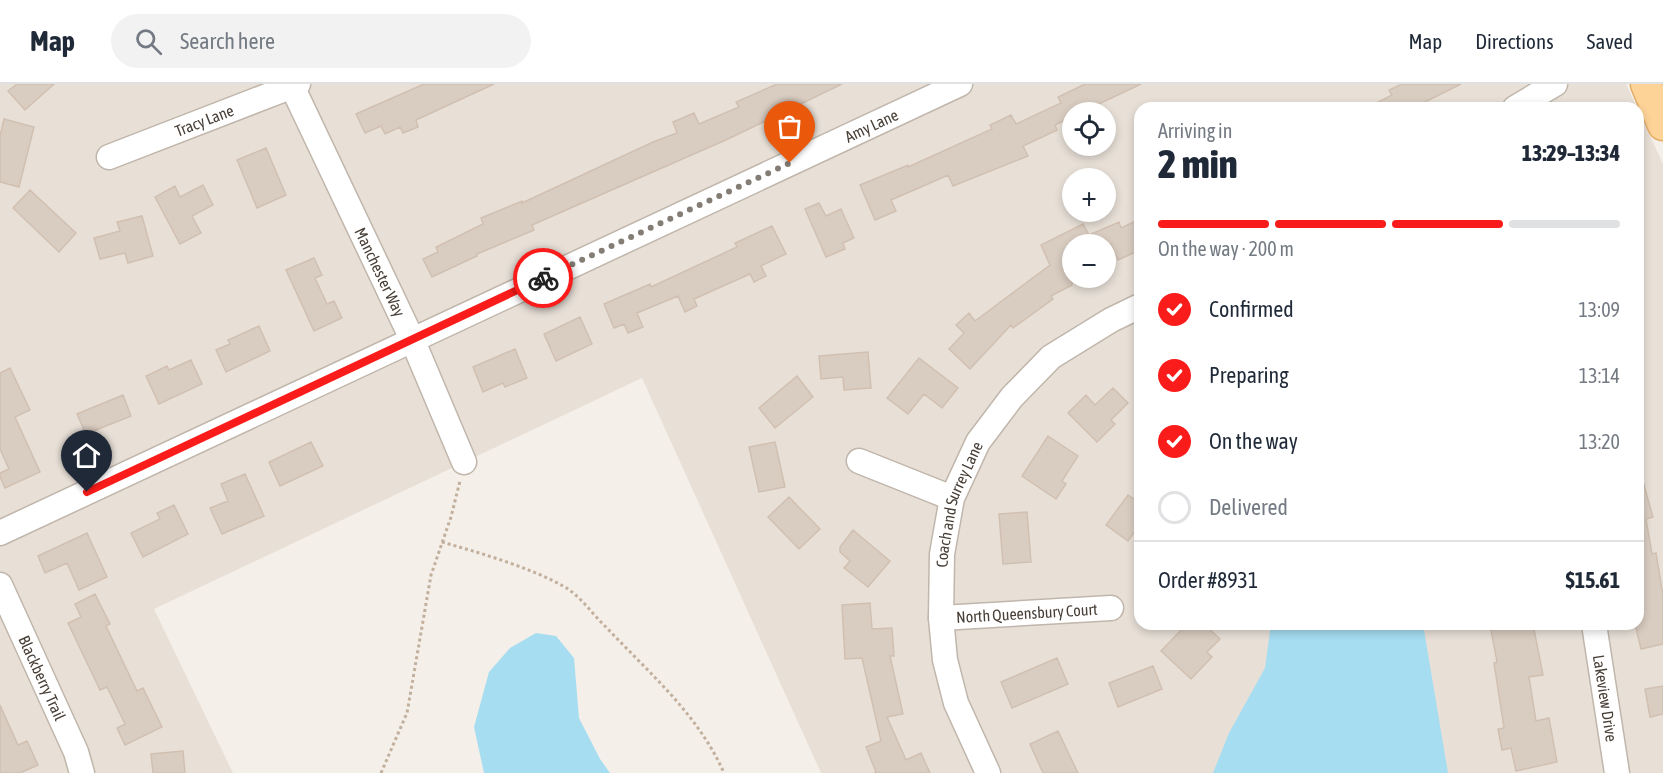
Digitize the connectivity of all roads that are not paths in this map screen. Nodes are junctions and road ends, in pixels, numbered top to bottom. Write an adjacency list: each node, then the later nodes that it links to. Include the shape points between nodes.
1 (960, 84): 9 (street, Amy Lane)
2 (1555, 84): 5 (street)
3 (1646, 84): 6 (main road)
4 (294, 85): 7 (street, Tracy Lane); 9 (street, Manchester Way)
5 (1525, 102)
6 (1663, 125)
7 (109, 157)
8 (1134, 309): 12 (street, Coach and Surrey Lane, via 1051,357 1012,397 978,442)
9 (412, 339): 11 (street, Manchester Way); 13 (street, Amy Lane)
10 (859, 461): 12 (street)
11 (464, 462)
12 (952, 498): 16 (street, Coach and Surrey Lane, via 942,554)
13 (0, 533)
14 (0, 585): 18 (street, Blackberry Trail)
15 (1111, 608): 16 (street, North Queensbury Court)
16 (941, 618): 19 (street, Coach and Surrey Lane, via 945,660 956,703)
17 (1595, 630): 20 (street, Lakeview Drive)
18 (82, 773)
19 (988, 773)
20 (1617, 773)

